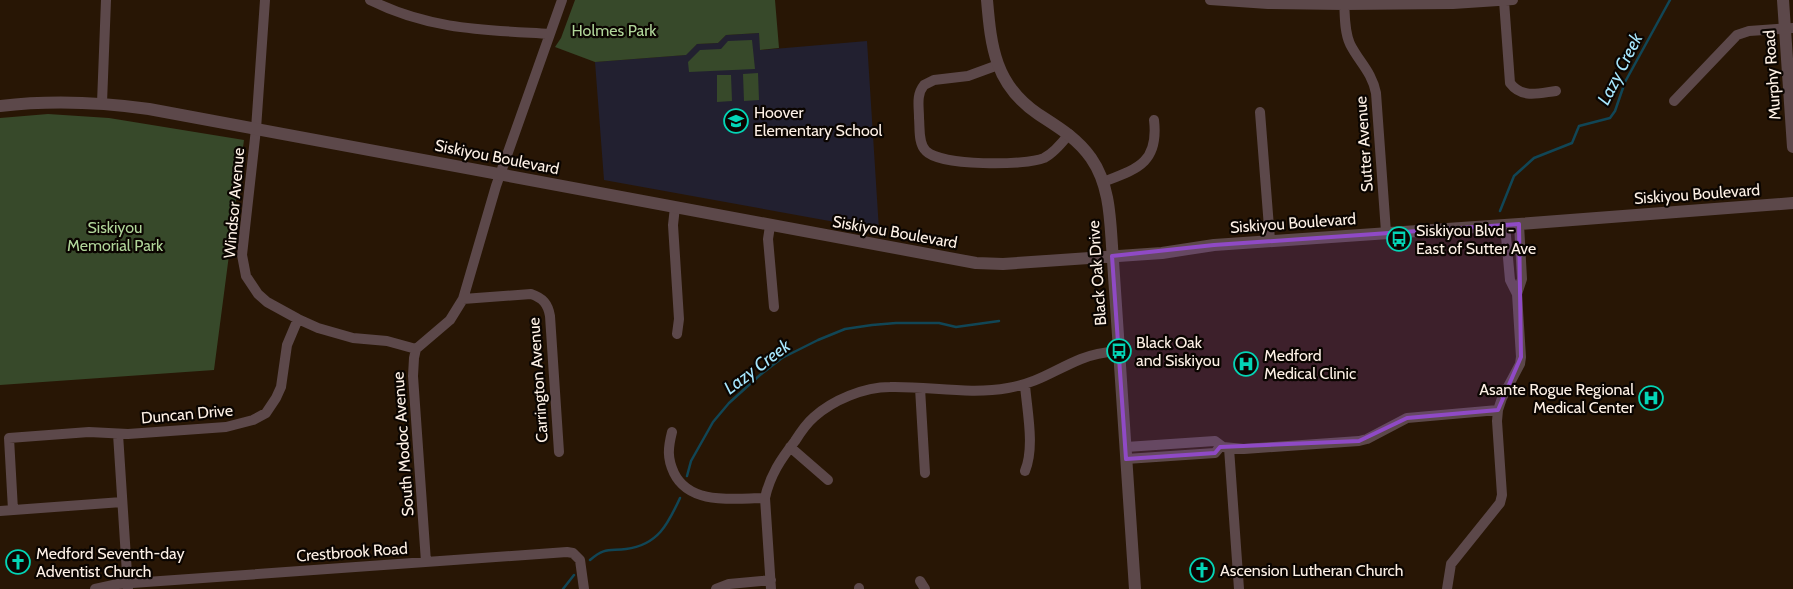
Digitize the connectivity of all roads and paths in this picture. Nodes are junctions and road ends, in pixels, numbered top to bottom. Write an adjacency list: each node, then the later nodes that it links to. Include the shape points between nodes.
1 (106, 0): 17 (street)
2 (266, 0): 21 (street, Windsor Avenue)
3 (370, 0): 13 (street, via 442,25)
4 (562, 0): 13 (street, South Modoc Avenue)
5 (988, 0): 14 (street, Black Oak Drive, via 990,34)
6 (1210, 0): 7 (street)
7 (1222, 0): 11 (street, via 1268,4)
8 (1783, 0): 12 (street, Murphy Road)
9 (1509, 1): 10 (street); 15 (street, via 1510,83 1522,93)
10 (1452, 2): 11 (street)
11 (1344, 3): 31 (street, Sutter Avenue, via 1350,43 1374,81)
12 (1789, 28): 16 (street, via 1737,35); 23 (street, Murphy Road)
13 (550, 34): 24 (street, South Modoc Avenue)
14 (998, 65): 22 (street, Black Oak Drive, via 1027,106); 22 (street, via 968,76 934,80 924,85 918,99 921,143 927,152 962,162 1028,162 1047,157)
15 (1556, 91)
16 (1674, 101)
17 (102, 103): 18 (street, Siskiyou Boulevard); 21 (street, Siskiyou Boulevard)
18 (0, 106)
19 (1260, 112): 32 (street)
20 (1154, 120): 25 (street, via 1156,134 1149,156 1132,171)
21 (256, 129): 24 (street, Siskiyou Boulevard); 37 (street, Windsor Avenue, via 243,266 248,281 258,294)
22 (1068, 134): 25 (street, Black Oak Drive, via 1091,159)
23 (1793, 147)
24 (499, 174): 27 (street, Siskiyou Boulevard); 35 (street, South Modoc Avenue)
25 (1103, 182): 33 (street, Black Oak Drive, via 1109,209)
26 (1793, 203): 28 (street, Siskiyou Boulevard)
27 (675, 208): 30 (street, Siskiyou Boulevard); 38 (street)
28 (1518, 224): 29 (street, Siskiyou Boulevard); 34 (street, via 1522,279)
29 (1505, 225): 31 (street, Siskiyou Boulevard); 34 (street, via 1510,280)
30 (770, 226): 33 (street, Siskiyou Boulevard, via 976,263); 36 (street, via 768,239)
31 (1386, 232): 32 (street, Siskiyou Boulevard)
32 (1270, 240): 33 (street, Siskiyou Boulevard)
33 (1112, 256): 40 (street, Black Oak Drive)
34 (1517, 294): 43 (street, via 1520,364)
35 (462, 299): 39 (street, South Modoc Avenue, via 450,320); 48 (street, Carrington Avenue, via 531,294 546,304 550,316)
36 (774, 307)
37 (298, 319): 39 (street, Windsor Avenue, via 336,334 398,343); 45 (street, Duncan Drive, via 287,345 281,387 266,413 240,424)
38 (677, 334)
39 (416, 349): 57 (street, South Modoc Avenue, via 413,376)
40 (1119, 351): 41 (street, via 1084,358); 49 (street, Black Oak Drive)
41 (1025, 385): 42 (street, via 991,390); 50 (street, via 1030,450)
42 (920, 388): 46 (street, via 888,386 840,401 814,417); 51 (street)
43 (1498, 410): 47 (street, via 1407,418 1359,441 1244,449); 65 (street, via 1500,503 1451,564)
44 (672, 432): 53 (street, via 668,456 680,483 688,490 719,498)
45 (118, 434): 54 (street); 55 (street, Duncan Drive, via 89,432 8,438)
46 (790, 447): 52 (street); 53 (street, via 772,476)
47 (1225, 447): 49 (street, via 1215,441); 64 (street)
48 (559, 452)
49 (1126, 453): 63 (street, Black Oak Drive)
50 (1025, 471)
51 (925, 473)
52 (828, 480)
53 (765, 498): 58 (street)
54 (122, 502): 55 (street); 59 (street)
55 (13, 510): 56 (street)
56 (0, 511)
57 (426, 562): 59 (street, Crestbrook Road); 61 (street, Crestbrook Road, via 573,553 580,560)
58 (771, 585): 62 (street, via 748,581)
59 (128, 586): 60 (street, Crestbrook Road)
60 (95, 589)
61 (584, 589)
62 (716, 589)
63 (1135, 589)
64 (1239, 589)
65 (1447, 589)

